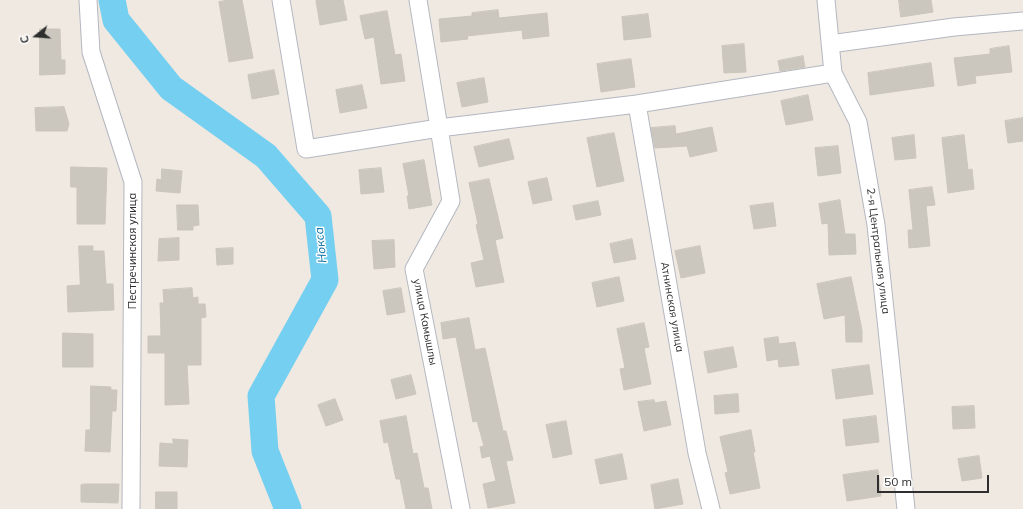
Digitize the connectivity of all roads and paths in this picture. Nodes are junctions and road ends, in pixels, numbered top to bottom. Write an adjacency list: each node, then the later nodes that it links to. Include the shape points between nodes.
1 (88, 0): 10 (street, Пестречинская улица, via 91,52 133,182)
2 (281, 0): 9 (street, via 306,149)
3 (418, 0): 9 (street, улица Камышлы)
4 (826, 0): 6 (street, 2-я Центральная улица)
5 (1023, 21): 6 (street, via 954,27)
6 (830, 44): 7 (street, 2-я Центральная улица)
7 (832, 73): 8 (street); 13 (street, 2-я Центральная улица, via 858,122 874,210)
8 (637, 104): 9 (street); 12 (street, Атнинская улица, via 697,453)
9 (439, 128): 11 (street, улица Камышлы, via 451,201 414,269)
10 (131, 509)
11 (461, 509)
12 (711, 509)
13 (906, 509)

